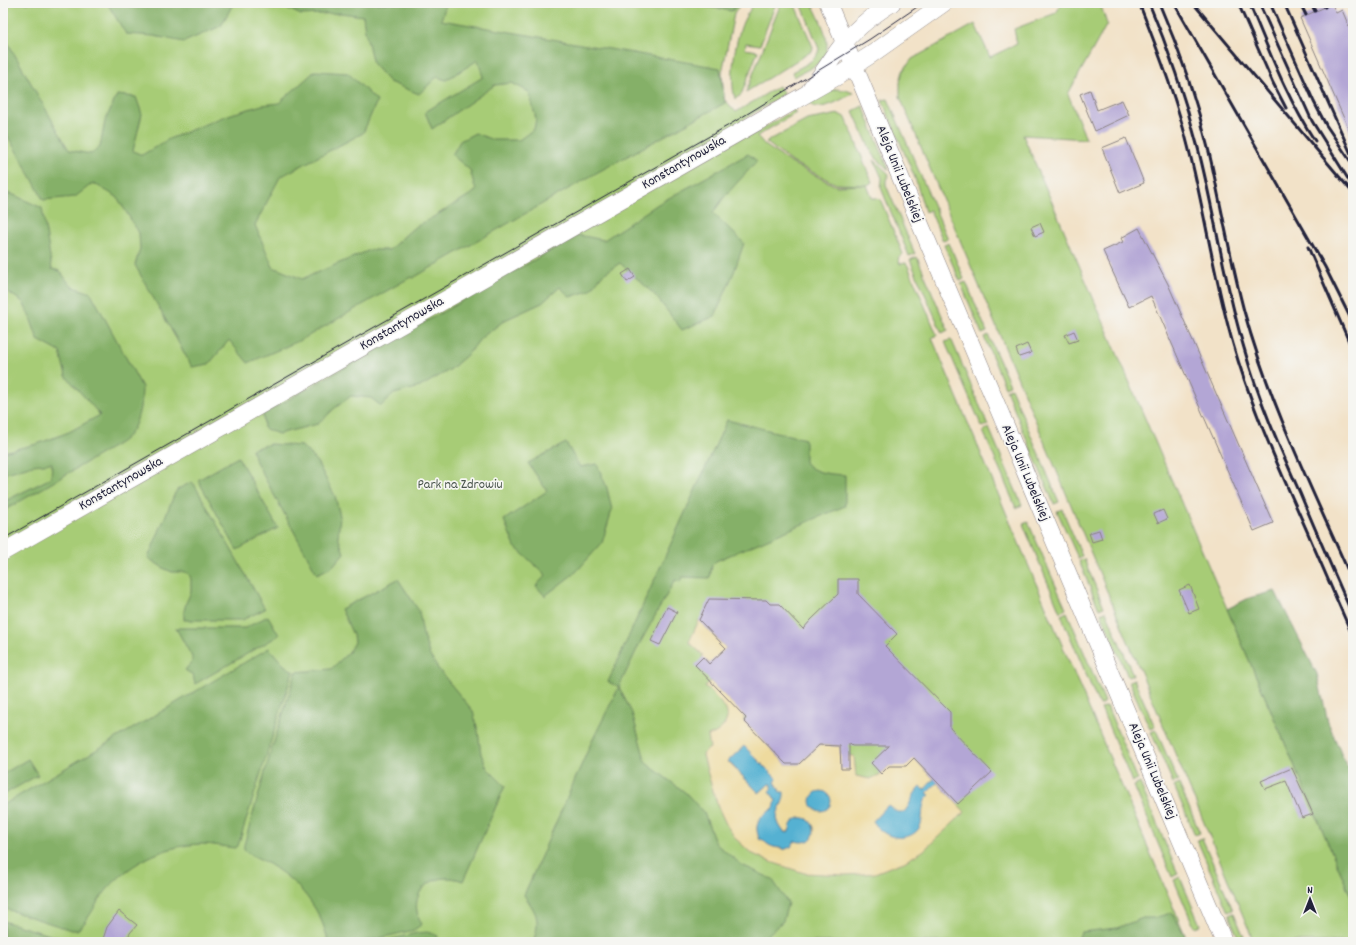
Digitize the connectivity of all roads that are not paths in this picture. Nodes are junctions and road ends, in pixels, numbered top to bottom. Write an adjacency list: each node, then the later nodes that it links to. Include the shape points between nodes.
1 (828, 3): 4 (main road, Aleja Unii Lubelskiej)
2 (892, 3): 4 (main road, Konstantynowska, via 871,17)
3 (944, 3): 5 (main road, Konstantynowska)
4 (844, 42): 5 (main road, Aleja Unii Lubelskiej); 6 (main road, Konstantynowska, via 818,80)
5 (855, 66): 6 (main road, Konstantynowska); 8 (main road, Aleja Unii Lubelskiej, via 913,209)
6 (802, 96): 7 (main road, Konstantynowska)
7 (3, 552)
8 (1224, 942)

